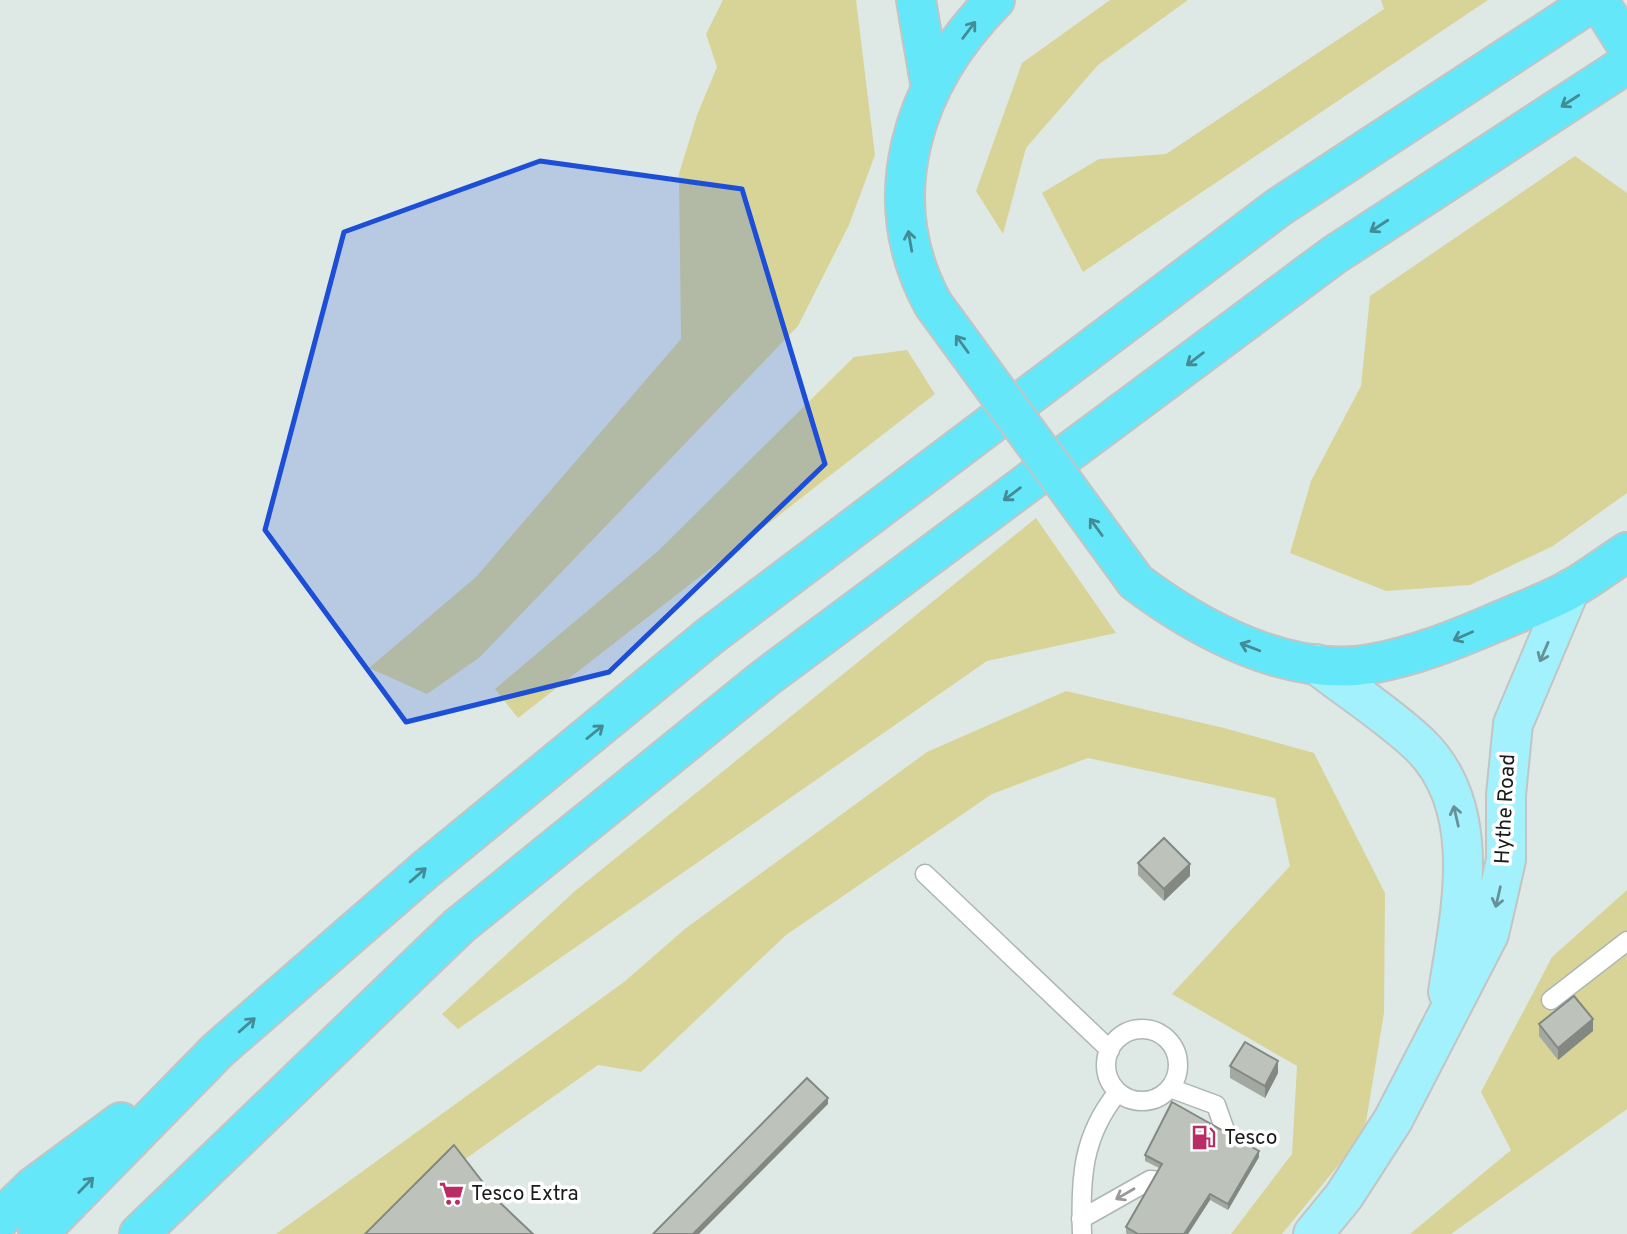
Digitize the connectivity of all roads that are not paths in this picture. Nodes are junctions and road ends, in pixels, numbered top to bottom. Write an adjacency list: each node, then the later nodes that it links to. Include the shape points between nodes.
1 (916, 0): 6 (highway)
2 (995, 0): 6 (highway, one-way to 2, via 952,52)
3 (1596, 0): 4 (highway); 14 (highway, one-way to 3, via 425,870 710,636 1279,207)
4 (1627, 46)
5 (1627, 64): 23 (highway, one-way to 23, via 1334,255 764,678 459,926)
6 (931, 89): 9 (highway, one-way to 6, bridge, via 1267,654 1226,638 1174,610 1136,582 933,304 911,249 903,195 909,141)
7 (1627, 552): 8 (highway)
8 (1570, 589): 9 (highway, one-way to 9, via 1422,652 1368,664); 13 (main road, Hythe Road, one-way to 13, via 1513,724 1506,860 1489,934)
9 (1316, 664): 13 (main road, Hythe Road, one-way to 9, via 1464,863 1458,817 1445,779 1422,747)
10 (925, 874): 15 (lane)
11 (1627, 941): 12 (lane)
12 (1551, 1000)
13 (1443, 1029): 24 (main road, Hythe Road, via 1393,1120 1344,1196)
14 (218, 1050): 20 (highway, via 33,1187); 22 (highway, one-way to 14)
15 (1111, 1050): 16 (lane, via 1117,1040 1138,1030 1161,1035 1176,1054 1176,1077); 17 (lane, via 1107,1072)
16 (1170, 1088): 17 (lane, via 1162,1096 1139,1101); 18 (lane, via 1216,1105 1227,1136)
17 (1118, 1092): 21 (lane, via 1102,1112 1084,1156)
18 (1207, 1171)
19 (1188, 1182): 21 (lane, one-way to 21, via 1150,1180)
20 (0, 1219)
21 (1081, 1227)
22 (38, 1234)
23 (139, 1234)
24 (1313, 1234)

